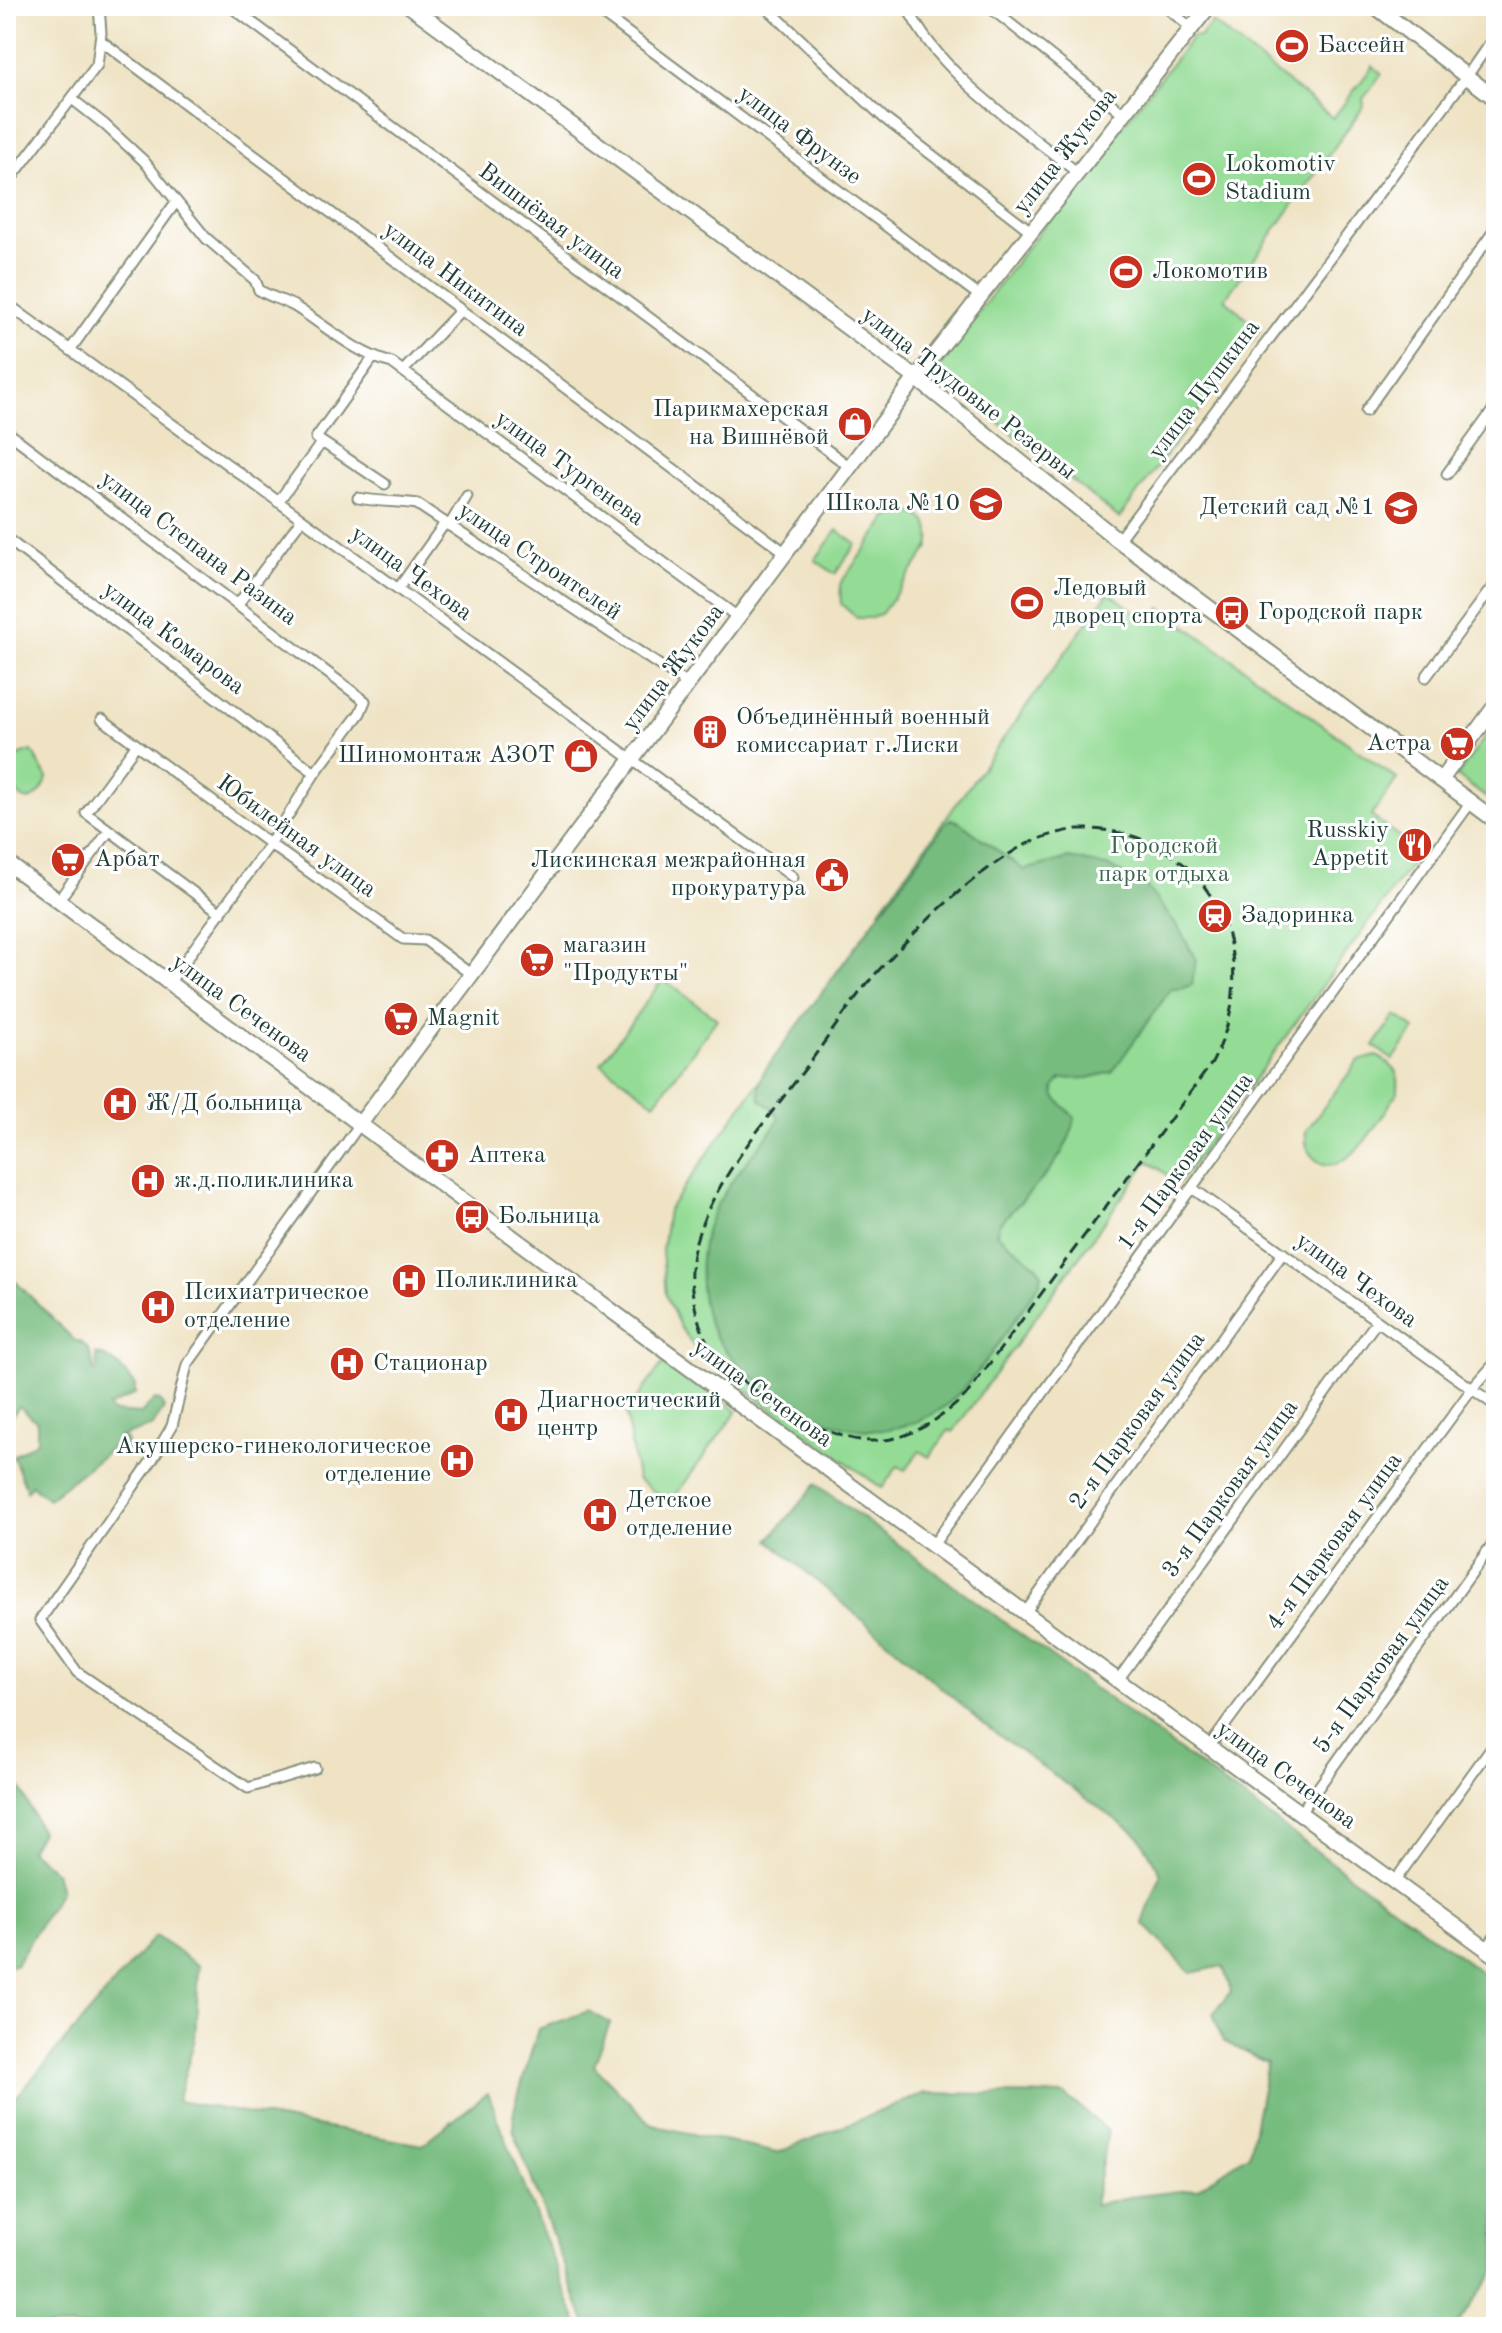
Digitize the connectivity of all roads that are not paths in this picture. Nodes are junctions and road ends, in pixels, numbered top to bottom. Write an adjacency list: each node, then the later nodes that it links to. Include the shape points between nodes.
1 (99, 6): 13 (street)
2 (230, 6): 34 (street, Вишнёвая улица)
3 (410, 6): 29 (main road, улица Трудовые Резервы)
4 (594, 6): 23 (street, улица Фрунзе)
5 (765, 6): 22 (street, via 884,118)
6 (907, 6): 18 (street, via 953,71)
7 (988, 6): 17 (street)
8 (1165, 6): 11 (street)
9 (1209, 6): 11 (main road, улица Жукова)
10 (1375, 6): 14 (main road)
11 (1191, 28): 17 (main road, улица Жукова)
12 (1496, 34): 14 (street, улица Пушкина)
13 (100, 40): 15 (street, via 97,65); 25 (street, улица Никитина)
14 (1467, 76): 16 (main road); 43 (street, улица Пушкина)
15 (72, 99): 19 (street); 20 (street, улица Тургенева, via 144,161)
16 (1496, 99)
17 (1124, 114): 18 (main road, улица Жукова)
18 (1078, 173): 22 (main road, улица Жукова)
19 (6, 185)
20 (176, 202): 26 (street); 27 (street, улица Тургенева, via 259,290)
21 (1496, 228): 31 (street)
22 (1032, 232): 23 (main road, улица Жукова)
23 (981, 297): 29 (main road, улица Жукова)
24 (6, 303): 26 (street, улица Чехова)
25 (461, 310): 28 (street); 44 (street, улица Никитина)
26 (70, 350): 39 (street, улица Чехова)
27 (373, 358): 28 (street, улица Тургенева); 33 (street, via 316,438)
28 (403, 371): 48 (street, улица Тургенева)
29 (916, 378): 34 (main road, улица Жукова); 43 (main road, улица Трудовые Резервы)
30 (1496, 406): 35 (street)
31 (1366, 411)
32 (6, 431): 47 (street, улица Степана Разина)
33 (322, 442): 36 (street); 39 (street)
34 (850, 467): 44 (main road, улица Жукова)
35 (1447, 474)
36 (385, 484)
37 (467, 496): 41 (street)
38 (358, 498): 41 (street, улица Строителей, via 417,504)
39 (278, 502): 40 (street, улица Чехова)
40 (302, 519): 46 (street, улица Чехова); 47 (street)
41 (447, 524): 46 (street); 50 (street, улица Строителей)
42 (6, 538): 55 (street, улица Комарова)
43 (1118, 540): 56 (main road, улица Трудовые Резервы)
44 (786, 553): 48 (main road, улица Жукова)
45 (1496, 582): 49 (street)
46 (398, 589): 54 (street, улица Чехова)
47 (238, 604): 55 (street, улица Степана Разина, via 365,701)
48 (739, 618): 50 (main road, улица Жукова)
49 (1426, 677)
50 (689, 685): 54 (main road, улица Жукова)
51 (1496, 705): 56 (main road)
52 (102, 719): 53 (street, Юбилейная улица)
53 (136, 745): 59 (street, via 86,813); 60 (street, Юбилейная улица)
54 (634, 760): 62 (street, улица Чехова); 65 (main road, улица Жукова)
55 (315, 773): 60 (street)
56 (1441, 780): 57 (main road, улица Трудовые Резервы)
57 (1471, 802): 58 (main road, улица Трудовые Резервы); 68 (street, 1-я Парковая улица)
58 (1496, 821)
59 (109, 831): 63 (street); 64 (street)
60 (270, 844): 64 (street); 65 (street, Юбилейная улица, via 403,939 425,940)
61 (6, 862): 63 (main road, улица Сеченова)
62 (793, 877)
63 (58, 901): 66 (main road, улица Сеченова)
64 (221, 913): 66 (street)
65 (472, 975): 67 (main road, улица Жукова)
66 (169, 983): 67 (main road, улица Сеченова)
67 (360, 1124): 75 (main road, улица Сеченова); 80 (street, улица Жукова, via 187,1365 172,1426 40,1620 77,1672 248,1788)
68 (1192, 1188): 69 (street, улица Чехова); 75 (street, 1-я Парковая улица)
69 (1283, 1253): 70 (street, улица Чехова); 76 (street, 2-я Парковая улица)
70 (1377, 1321): 72 (street, улица Чехова); 77 (street, 3-я Парковая улица)
71 (1496, 1362): 72 (street, 4-я Парковая улица)
72 (1472, 1389): 73 (street, улица Чехова); 79 (street, 4-я Парковая улица)
73 (1496, 1406)
74 (1496, 1539): 81 (street, 5-я Парковая улица)
75 (933, 1545): 76 (main road, улица Сеченова)
76 (1025, 1613): 77 (main road, улица Сеченова)
77 (1118, 1680): 79 (main road, улица Сеченова)
78 (1496, 1741): 82 (street)
79 (1209, 1747): 81 (main road, улица Сеченова)
80 (315, 1768)
81 (1300, 1813): 82 (main road, улица Сеченова)
82 (1394, 1882): 84 (main road, улица Сеченова)
83 (1496, 1935): 84 (street)
84 (1491, 1953)
85 (1496, 2319): 86 (main road)
86 (1491, 2327)

